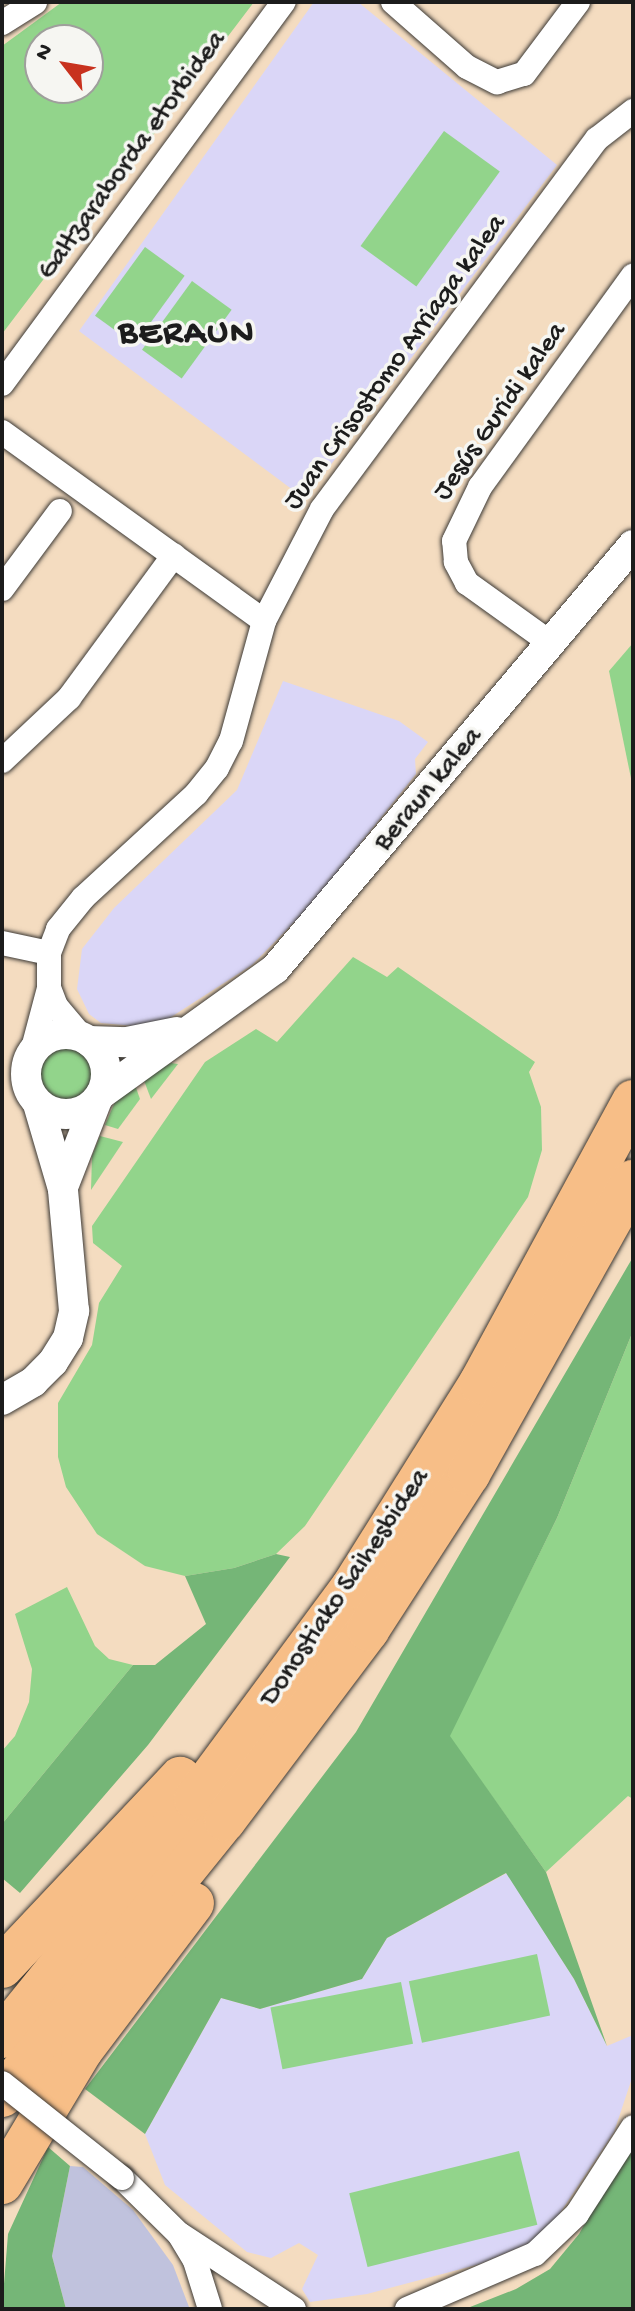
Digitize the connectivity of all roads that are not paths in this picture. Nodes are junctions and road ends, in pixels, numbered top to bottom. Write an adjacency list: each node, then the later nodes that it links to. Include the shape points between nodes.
1 (35, 2): 5 (street)
2 (284, 2): 8 (street, Galtzaraborda etorbidea)
3 (393, 2): 4 (street, via 467,67 497,82 524,74)
4 (578, 2)
5 (2, 23)
6 (633, 111): 14 (street, Juan Crisostomo Arriaga kalea, via 597,139 322,509)
7 (633, 276): 15 (street, Jesús Guridi kalea, via 480,487 454,541 456,562 467,583)
8 (2, 384)
9 (2, 432): 12 (street)
10 (60, 511): 13 (street)
11 (633, 545): 15 (street, Beraun kalea)
12 (174, 555): 14 (street); 16 (street, via 69,698)
13 (2, 589)
14 (264, 621): 18 (street, Juan Crisostomo Arriaga kalea, via 231,741 217,768 196,794 83,898 58,929)
15 (552, 644): 20 (street, Beraun kalea, via 275,969)
16 (2, 761)
17 (2, 943): 18 (street)
18 (49, 953): 19 (street, Juan Crisostomo Arriaga kalea)
19 (49, 988): 21 (street); 22 (street, Juan Crisostomo Arriaga kalea)
20 (208, 1018): 21 (street, Beraun kalea, via 149,1040); 23 (street, Beraun kalea)
21 (86, 1039): 22 (street, via 60,1034); 23 (street, via 104,1059)
22 (32, 1052): 25 (street, via 25,1081)
23 (99, 1097): 25 (street, via 77,1114 63,1115); 27 (street)
24 (633, 1101): 30 (highway, Donostiako Saihesbidea, via 439,1452)
25 (38, 1104): 27 (street)
26 (633, 1181): 29 (highway, Donostiako Saihesbidea, via 484,1448)
27 (63, 1189): 28 (street, via 74,1311 68,1338 33,1382)
28 (2, 1400)
29 (368, 1630): 34 (highway, Donostiako Saihesbidea, via 225,1820); 36 (highway, via 348,1685 318,1737 82,2050)
30 (283, 1683): 31 (highway, via 242,1713); 32 (highway, Donostiako Saihesbidea)
31 (2, 1967)
32 (2, 2037)
33 (2, 2083): 37 (street, bridge, via 122,2178)
34 (2, 2096)
35 (633, 2127): 40 (street, via 592,2194 535,2254)
36 (2, 2183)
37 (179, 2234): 38 (street, via 200,2274); 39 (street)
38 (210, 2309)
39 (294, 2309)
40 (407, 2309)

